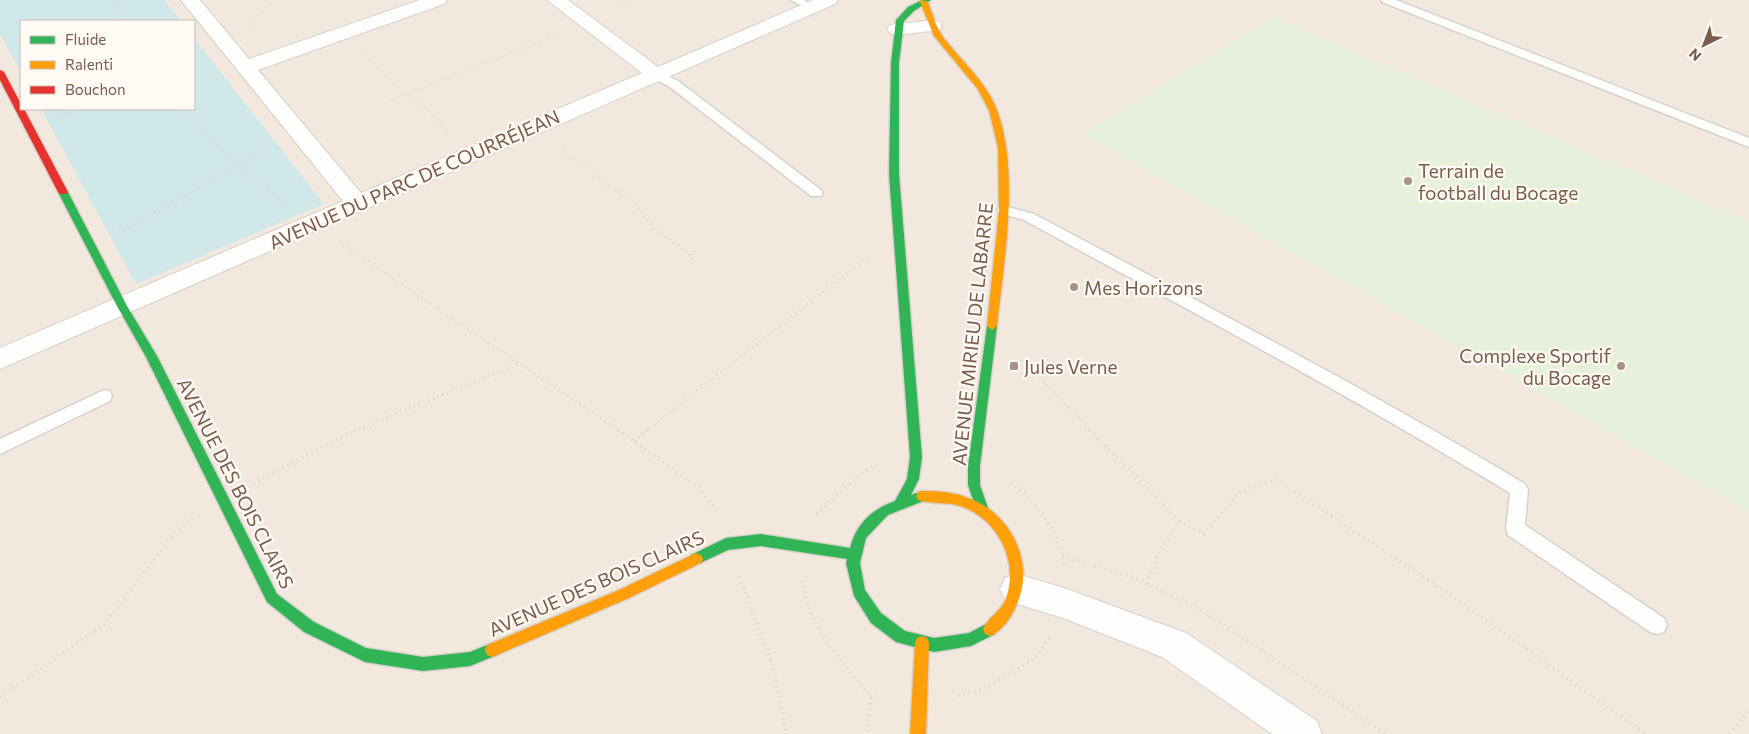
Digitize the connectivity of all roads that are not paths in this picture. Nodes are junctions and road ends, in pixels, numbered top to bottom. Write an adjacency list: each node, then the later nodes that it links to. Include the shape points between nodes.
1 (190, 0): 9 (street)
2 (438, 0): 9 (street)
3 (556, 0): 11 (street)
4 (1386, 0): 12 (lane)
5 (924, 1): 7 (street, AVENUE MIRIEU DE LABARRE); 8 (street, AVENUE MIRIEU DE LABARRE, via 900,20)
6 (812, 3): 11 (street, AVENUE DU PARC DE COURRÉJEAN)
7 (933, 26): 8 (street); 15 (street, AVENUE MIRIEU DE LABARRE, via 981,87 994,110 1002,148)
8 (897, 29): 20 (street, via 894,174 916,457 913,479)
9 (246, 68): 14 (street)
10 (0, 72): 16 (street, AVENUE DES BOIS CLAIRS)
11 (655, 74): 13 (lane, via 674,84); 14 (street, AVENUE DU PARC DE COURRÉJEAN)
12 (1749, 143)
13 (816, 193)
14 (357, 203): 16 (street, AVENUE DU PARC DE COURRÉJEAN)
15 (1004, 210): 21 (street, AVENUE MIRIEU DE LABARRE, via 974,466 974,485); 24 (lane, via 1029,217 1055,231 1332,381 1519,488 1515,529)
16 (122, 306): 17 (street, AVENUE DU PARC DE COURRÉJEAN); 22 (street, AVENUE DES BOIS CLAIRS, via 156,365 272,598 309,627 365,656 423,664 470,659 624,594 726,544 761,540)
17 (0, 359)
18 (104, 396): 19 (lane)
19 (0, 447)
20 (902, 500): 21 (street, AVENUE MIRIEU DE LABARRE, via 943,496 964,501); 22 (street, AVENUE MIRIEU DE LABARRE, via 879,512 863,531)
21 (983, 511): 23 (street, AVENUE MIRIEU DE LABARRE, via 1001,526 1013,545 1018,567)
22 (853, 554): 25 (street, AVENUE MIRIEU DE LABARRE, via 853,576 860,599 875,619 897,634)
23 (1017, 590): 25 (street, AVENUE MIRIEU DE LABARRE, via 1008,610 992,627 972,639 947,644); 27 (street, via 1064,603 1174,645)
24 (1657, 625)
25 (922, 643): 26 (street)
26 (918, 734)
27 (1304, 734)

